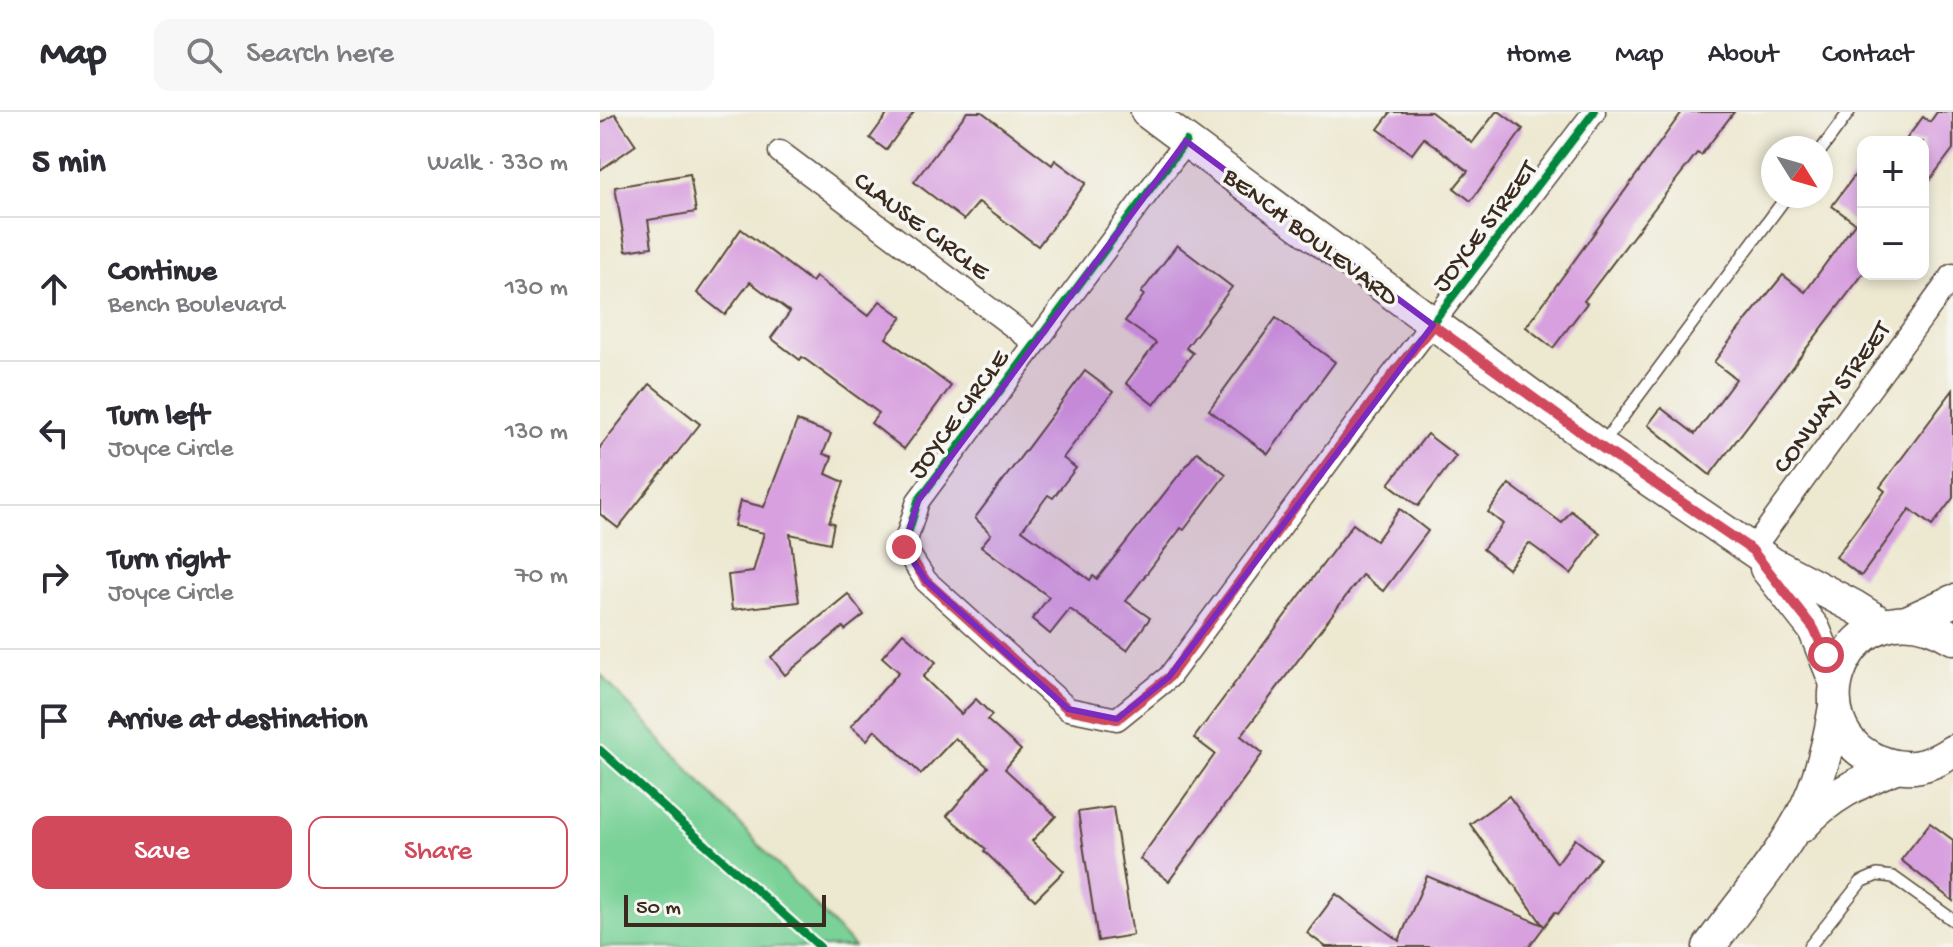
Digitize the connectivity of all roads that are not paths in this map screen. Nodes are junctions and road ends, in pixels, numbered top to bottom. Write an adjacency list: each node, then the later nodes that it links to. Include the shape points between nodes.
1 (1147, 112): 5 (main road, BENCH BOULEVARD)
2 (1594, 112): 9 (street, JOYCE STREET)
3 (1849, 112): 4 (lane)
4 (1831, 136)
5 (1186, 141): 9 (main road, BENCH BOULEVARD); 10 (street, JOYCE CIRCLE)
6 (780, 152): 10 (street, CLAUSE CIRCLE)
7 (1778, 208): 11 (lane)
8 (1953, 275): 12 (street, CONWAY STREET)
9 (1433, 325): 10 (street, JOYCE CIRCLE, via 1169,677 1117,719 1068,709 926,581 904,547 918,501); 11 (main road, BENCH BOULEVARD)
10 (1034, 342)
11 (1601, 447): 12 (main road, BENCH BOULEVARD)
12 (1752, 550): 14 (main road, BENCH BOULEVARD); 16 (main road, BENCH BOULEVARD, via 1814,629)
13 (1953, 601): 14 (main road)
14 (1896, 623): 15 (main road, BENCH BOULEVARD, via 1934,626); 16 (main road, via 1853,647)
15 (1953, 638)
16 (1835, 693): 18 (main road, BENCH BOULEVARD, via 1842,728 1855,746 1874,760); 19 (main road, via 1831,736 1815,783)
17 (1953, 751): 18 (main road)
18 (1924, 768): 19 (main road, via 1851,786 1818,808)
19 (1780, 849): 21 (main road)
20 (1953, 920): 22 (lane, via 1893,877 1877,875 1861,882)
21 (1709, 947)
22 (1809, 947)

